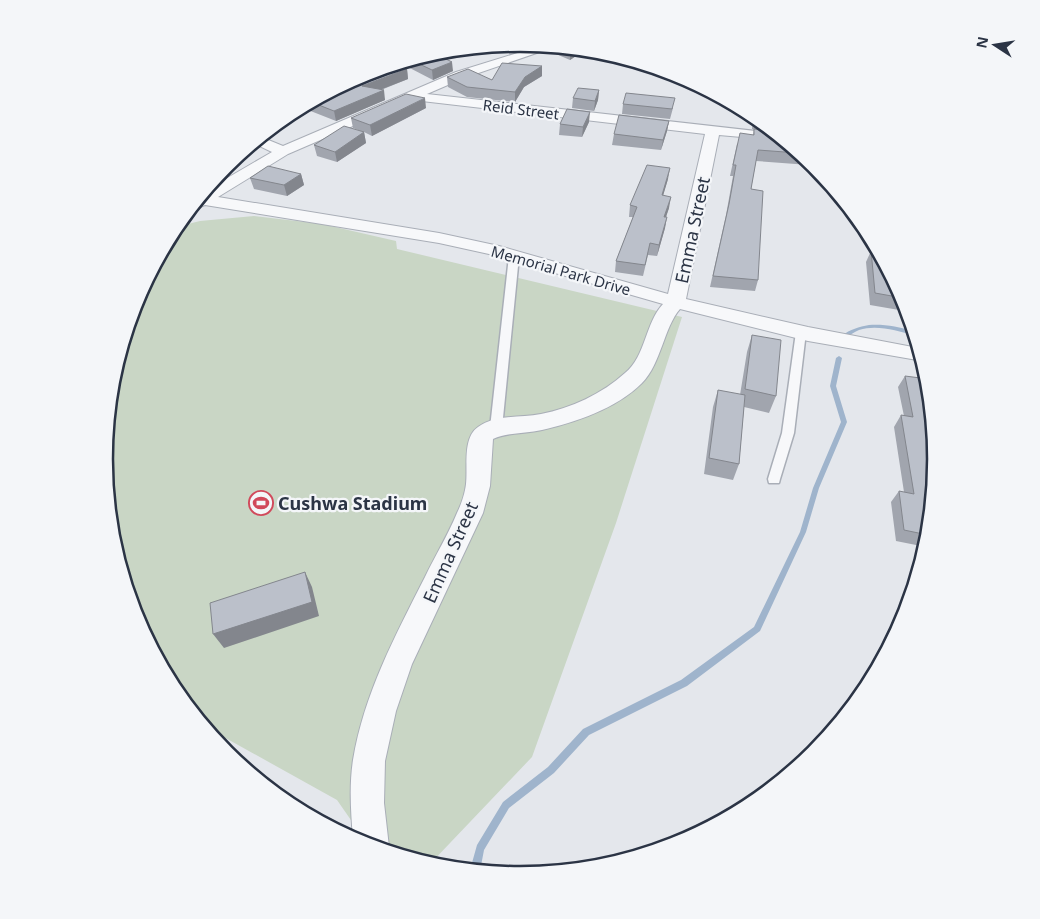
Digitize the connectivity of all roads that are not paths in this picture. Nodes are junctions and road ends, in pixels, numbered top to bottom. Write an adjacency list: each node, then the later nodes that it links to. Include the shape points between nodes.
1 (529, 52): 2 (street)
2 (410, 96): 3 (street, Reid Street); 6 (street)
3 (713, 131): 4 (street, Reid Street); 10 (street, Emma Street)
4 (767, 137)
5 (265, 143): 6 (street)
6 (282, 151): 7 (street)
7 (213, 192)
8 (205, 202): 9 (street, Memorial Park Drive, via 439,238)
9 (514, 256): 10 (street, Memorial Park Drive); 13 (lane)
10 (676, 302): 11 (street, Memorial Park Drive); 13 (street, Emma Street, via 664,316 655,342 635,377 612,395 578,411 541,422)
11 (801, 332): 12 (street, Memorial Park Drive); 14 (lane, via 788,433)
12 (913, 353)
13 (496, 428): 15 (street, Emma Street, via 485,433 480,442 478,486 470,513 398,661 380,711 369,761 367,803)
14 (774, 479)
15 (370, 838)

